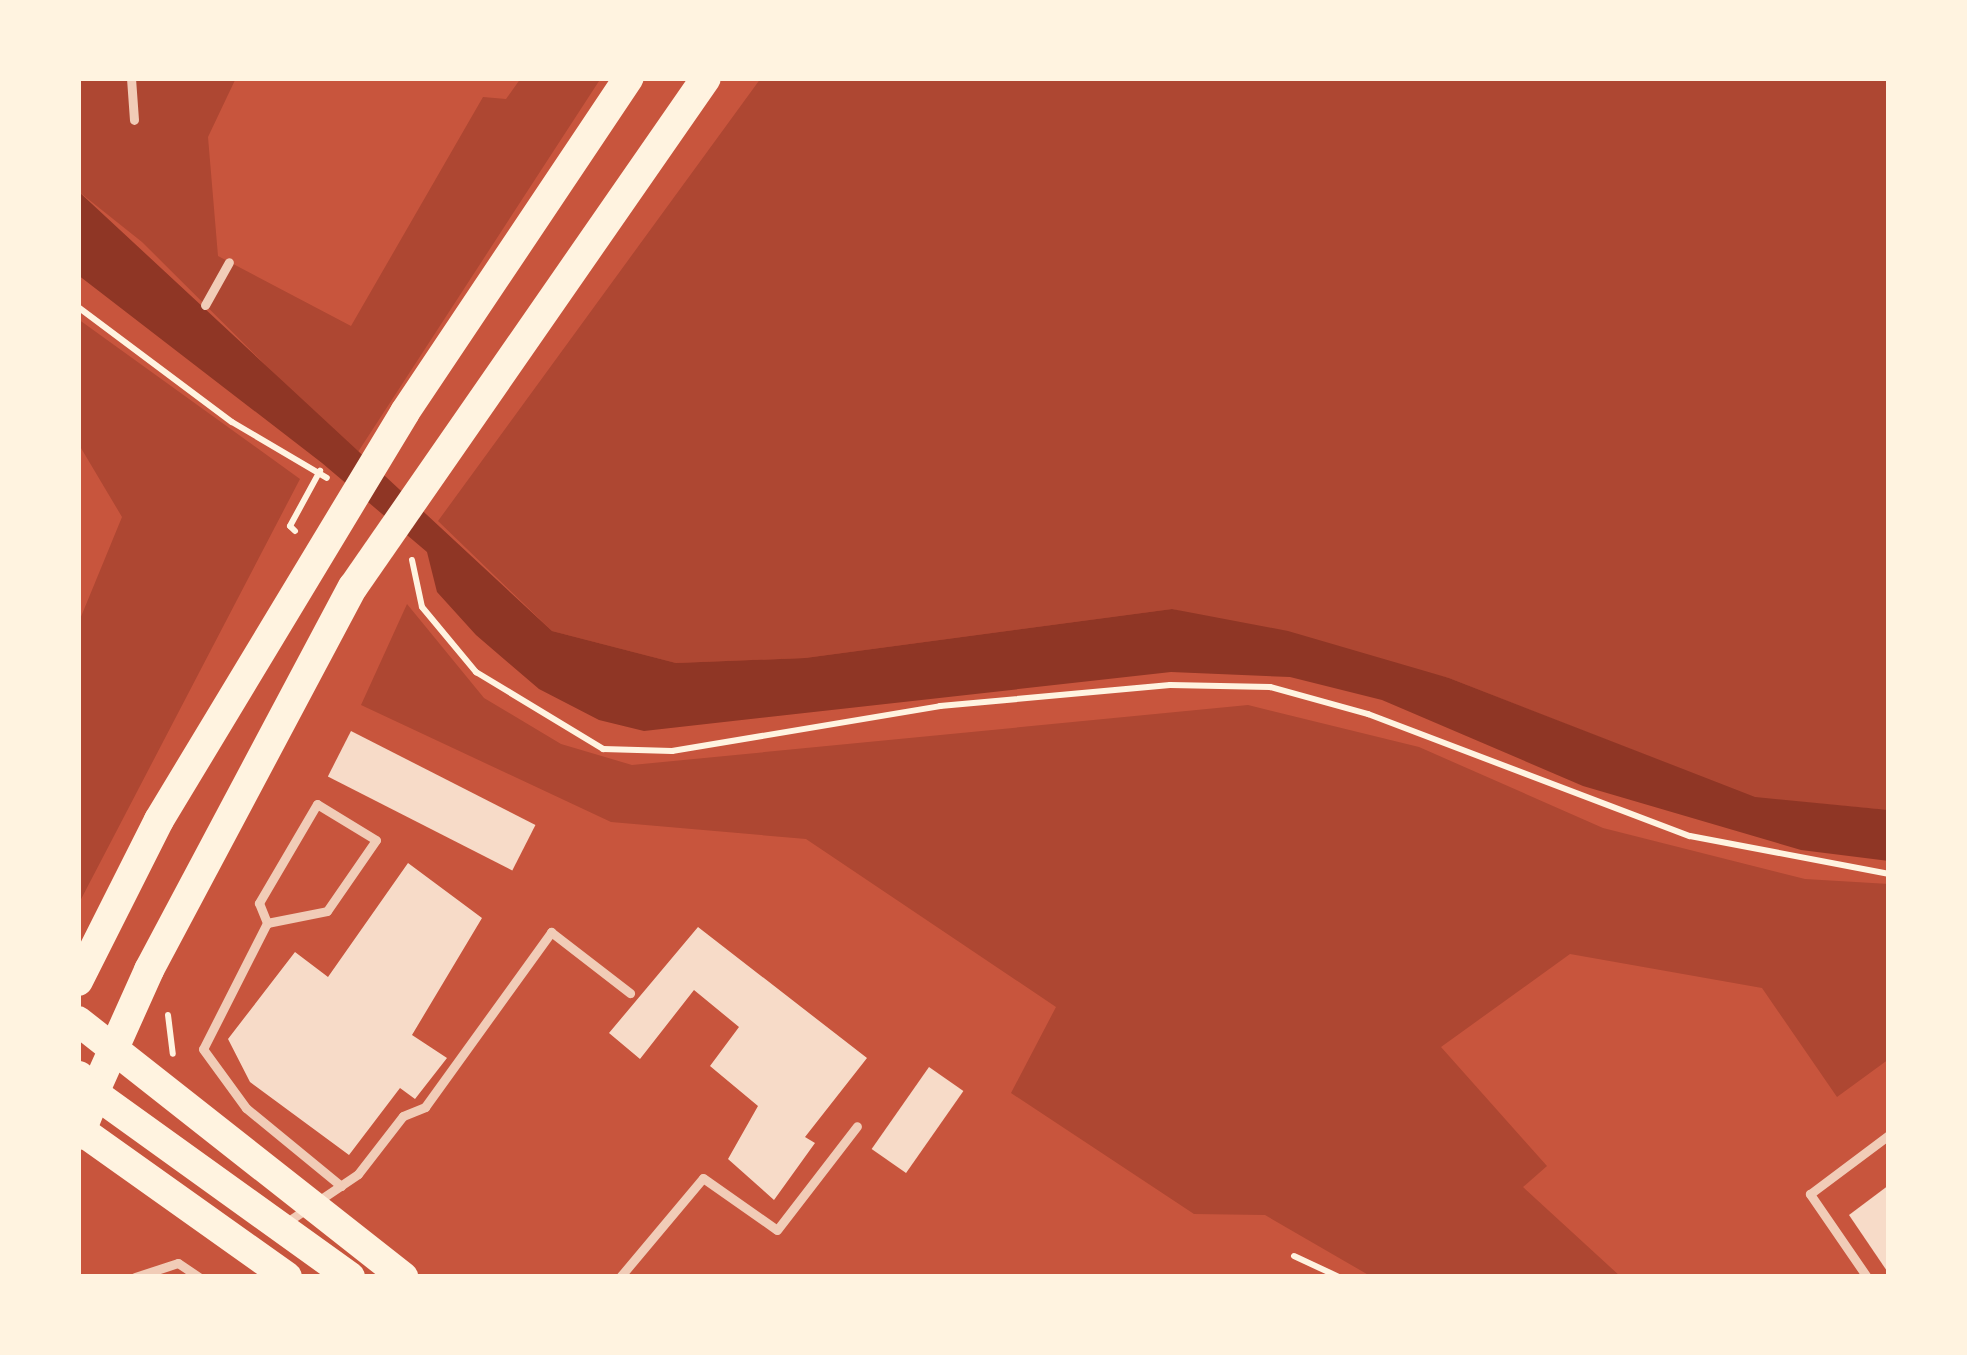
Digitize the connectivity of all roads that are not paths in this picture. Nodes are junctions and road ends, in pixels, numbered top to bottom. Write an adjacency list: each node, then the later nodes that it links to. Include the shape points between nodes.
1 (131, 78): 4 (lane)
2 (629, 78): 8 (main road, via 405,412 159,820)
3 (706, 78): 11 (main road, via 353,587)
4 (134, 120)
5 (230, 262): 6 (lane)
6 (205, 305)
7 (267, 922): 7 (lane, via 326,911 376,840 317,804 259,903); 16 (lane, via 203,1049 246,1108)
8 (78, 981)
9 (630, 993): 16 (lane, via 551,932 424,1107 403,1115)
10 (78, 1021): 11 (main road)
11 (113, 1048): 12 (main road); 17 (main road)
12 (86, 1085): 14 (highway); 18 (main road)
13 (856, 1126): 24 (lane, via 777,1230 703,1178)
14 (78, 1130): 21 (main road)
15 (1889, 1135): 25 (lane, via 1810,1194)
16 (341, 1186): 17 (lane)
17 (316, 1209): 18 (lane); 23 (main road)
18 (279, 1226): 22 (main road)
19 (135, 1277): 20 (lane, via 178,1263)
20 (199, 1277)
21 (286, 1277)
22 (350, 1277)
23 (403, 1277)
24 (620, 1277)
25 (1867, 1277)

